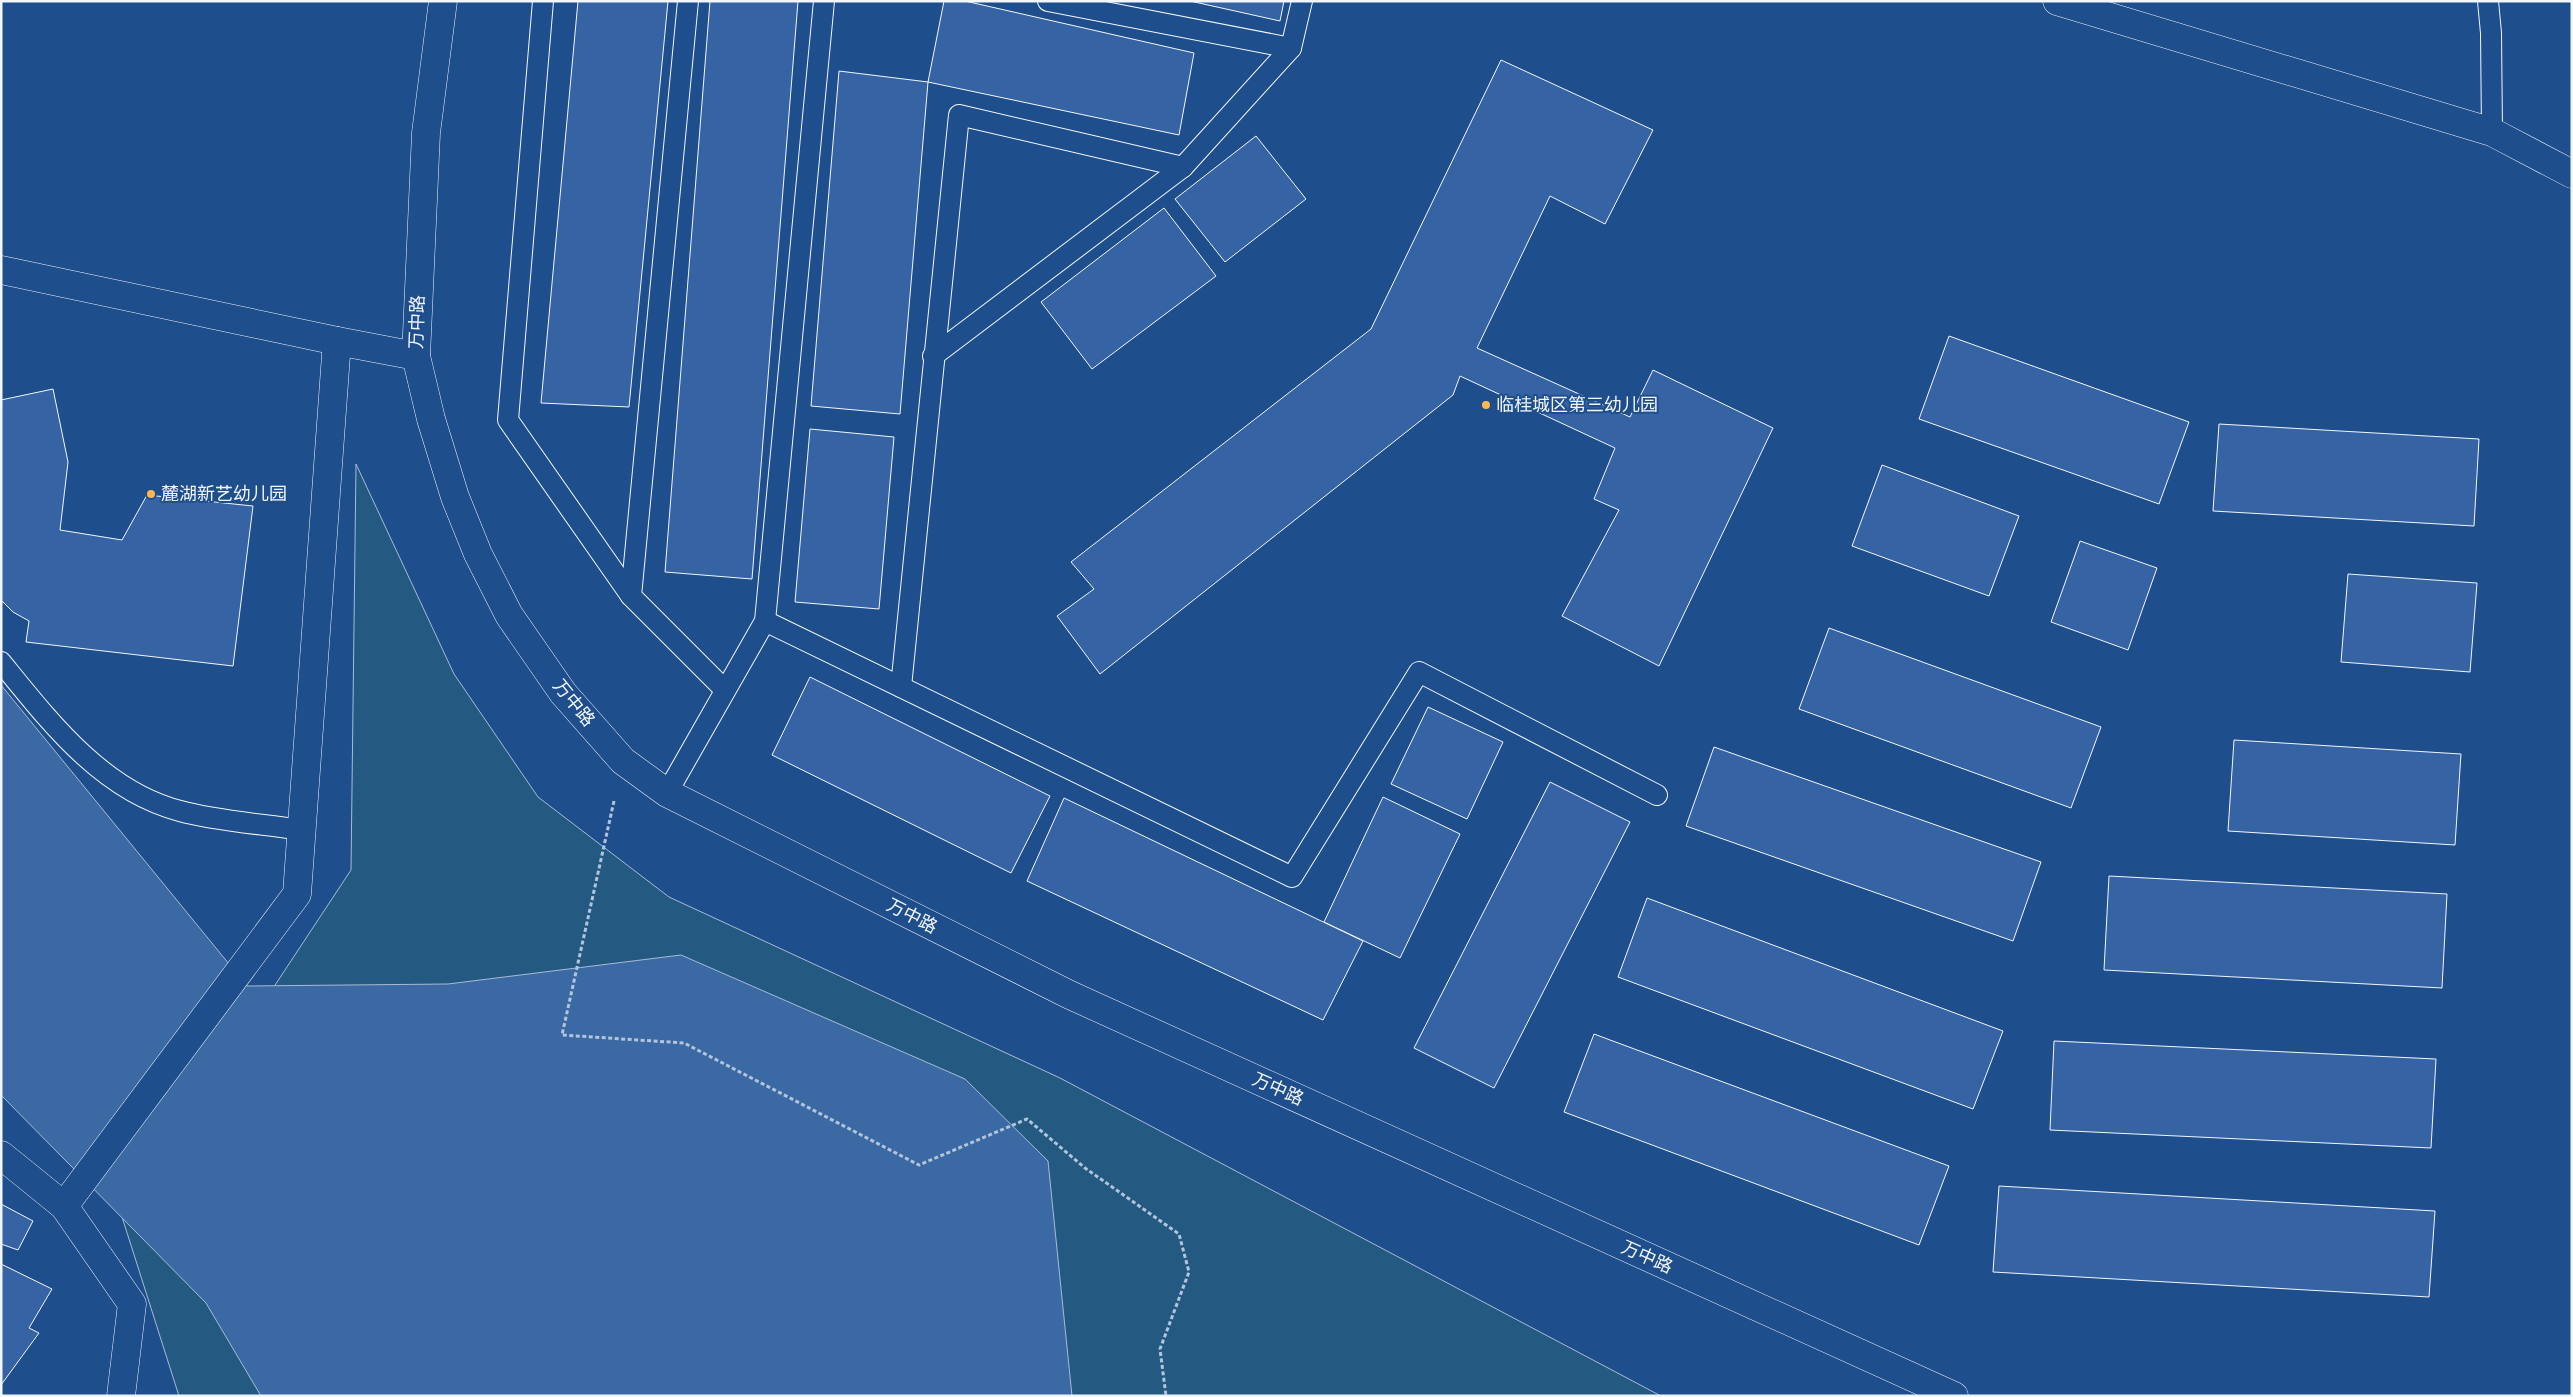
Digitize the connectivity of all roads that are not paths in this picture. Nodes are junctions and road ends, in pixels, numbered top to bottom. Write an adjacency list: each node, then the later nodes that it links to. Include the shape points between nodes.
1 (443, 1): 15 (street, 万中路, via 426,133)
2 (543, 1): 17 (lane, via 508,420)
3 (688, 1): 17 (lane)
4 (824, 1): 18 (lane)
5 (1048, 1): 9 (lane)
6 (1302, 1): 9 (lane)
7 (2057, 1): 10 (street)
8 (2488, 1): 10 (lane)
9 (1291, 48): 11 (lane)
10 (2492, 132): 12 (street)
11 (1183, 166): 16 (lane); 16 (lane, via 959,115)
12 (2572, 174)
13 (1, 270): 14 (street)
14 (337, 341): 15 (street); 24 (street)
15 (416, 356): 22 (street, 万中路, via 455,497 478,554 505,606 562,693 623,761)
16 (933, 356): 20 (lane)
17 (631, 596): 21 (lane)
18 (765, 622): 20 (lane); 21 (lane)
19 (1, 662): 24 (lane, via 51,724 93,764 143,797 180,812)
20 (901, 687): 23 (lane, via 1292,877 1419,672)
21 (726, 690): 22 (lane)
22 (667, 793): 28 (street, 万中路, via 1070,994)
23 (1657, 794)
24 (301, 830): 26 (street, via 296,894)
25 (1, 1155): 26 (street)
26 (64, 1206): 27 (street, via 132,1304)
27 (120, 1396)
28 (1954, 1396)

